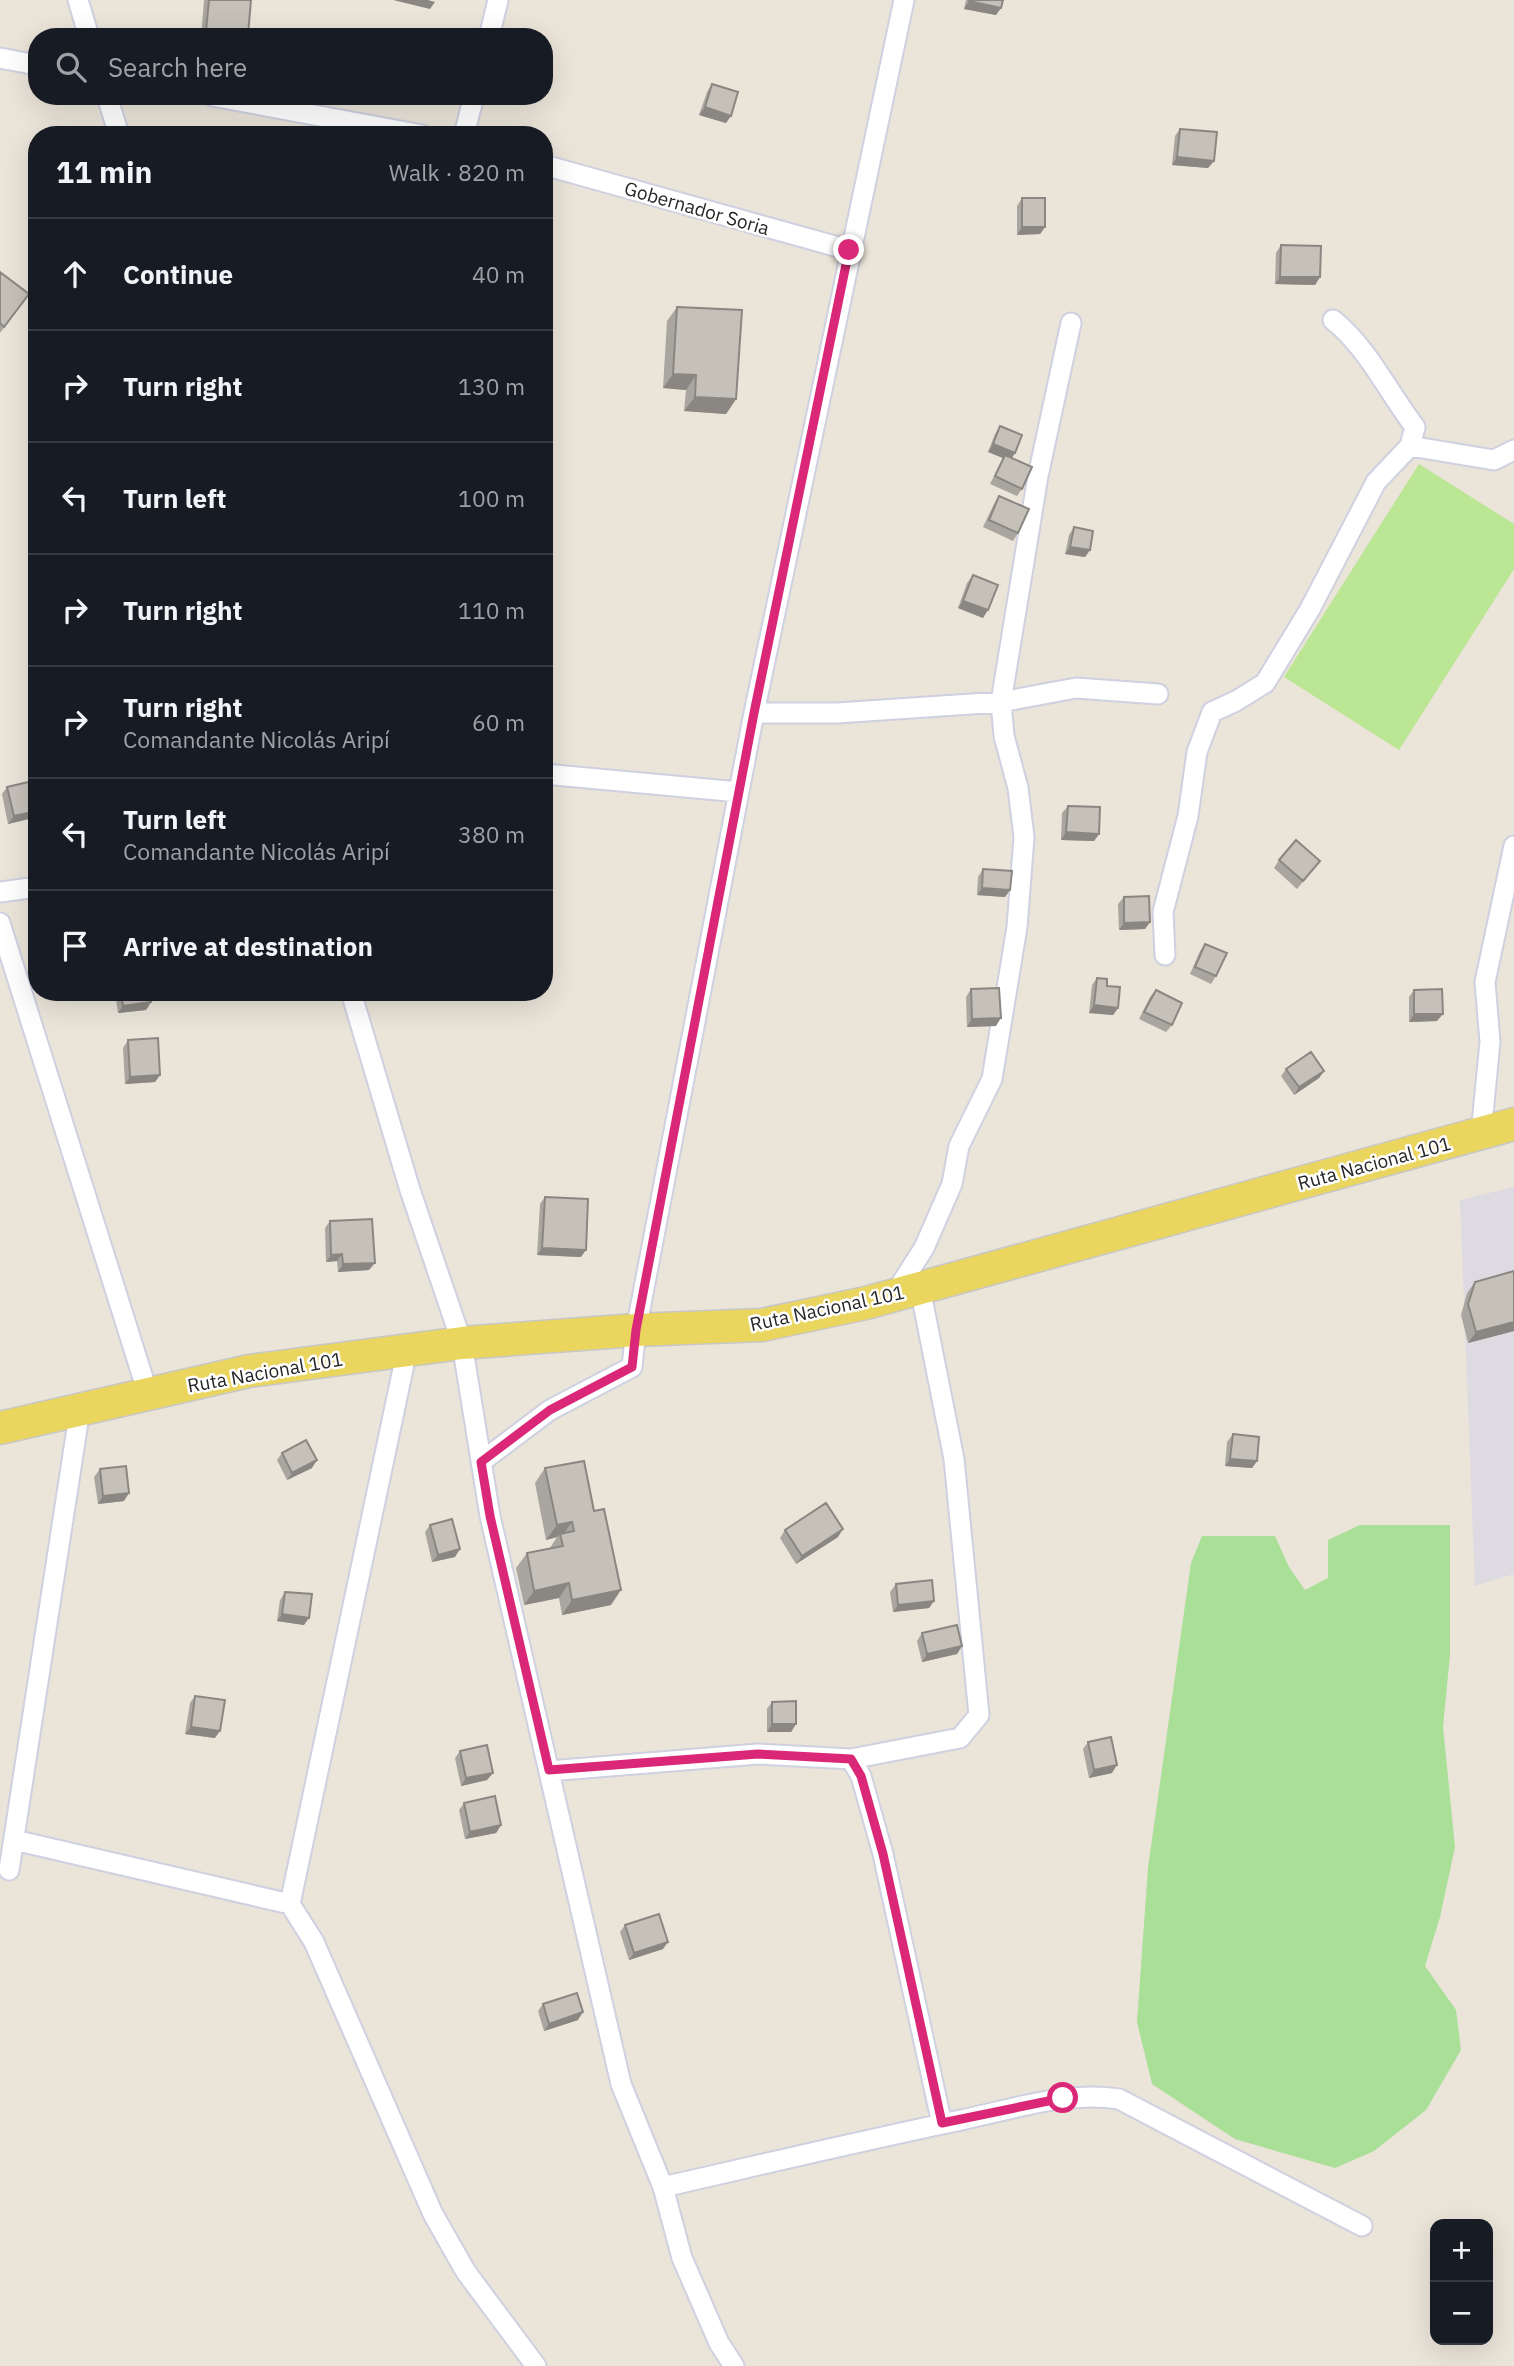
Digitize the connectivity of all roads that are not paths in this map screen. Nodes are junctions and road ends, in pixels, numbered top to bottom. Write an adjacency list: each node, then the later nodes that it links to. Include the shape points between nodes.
1 (78, 0): 4 (street)
2 (498, 0): 5 (street)
3 (904, 0): 15 (street)
4 (86, 28)
5 (491, 28)
6 (0, 58): 7 (street)
7 (28, 63)
8 (110, 105): 11 (street)
9 (260, 105): 12 (street)
10 (472, 105): 13 (street)
11 (116, 126)
12 (374, 126)
13 (466, 126)
14 (553, 168): 15 (street, Gobernador Soria)
15 (849, 250): 22 (street)
16 (1333, 320): 18 (street, via 1363,352 1415,427)
17 (1071, 323): 21 (street, via 1038,476)
18 (1410, 446): 19 (street, via 1494,460); 29 (street, via 1376,482 1310,609 1265,683 1212,712 1197,752 1188,816 1163,912)
19 (1514, 450)
20 (1158, 694): 21 (street, via 1076,688)
21 (1001, 702): 22 (street, via 837,713); 33 (street, via 1024,836 1017,927 992,1079 959,1146 952,1184)
22 (754, 713): 24 (street)
23 (553, 775): 24 (street)
24 (739, 792): 34 (street)
25 (1514, 846): 32 (street, via 1485,982 1490,1042)
26 (28, 888): 27 (street)
27 (0, 892)
28 (0, 923): 37 (street)
29 (1165, 955)
30 (354, 1001): 35 (street)
31 (1514, 1124): 32 (main road, Ruta Nacional 101)
32 (1481, 1134): 33 (main road, Ruta Nacional 101)
33 (907, 1292): 34 (main road, Ruta Nacional 101, via 762,1325); 41 (street, via 954,1459 979,1715 960,1738)
34 (636, 1330): 35 (main road, Ruta Nacional 101); 40 (street, via 632,1367 550,1410)
35 (462, 1343): 36 (main road, Ruta Nacional 101); 40 (street)
36 (407, 1350): 37 (main road, Ruta Nacional 101, via 249,1371); 45 (street)
37 (148, 1394): 38 (main road, Ruta Nacional 101)
38 (80, 1409): 39 (main road, Ruta Nacional 101); 43 (street)
39 (0, 1428)
40 (481, 1462): 42 (street)
41 (851, 1759): 42 (street, via 758,1754); 46 (street, via 861,1776 883,1854)
42 (549, 1770): 47 (street, via 621,2084)
43 (14, 1840): 44 (street); 45 (street)
44 (9, 1870)
45 (290, 1904): 49 (street, via 314,1942 433,2214 466,2272)
46 (942, 2123): 47 (street); 48 (street, via 1063,2098 1097,2095 1119,2099)
47 (663, 2187): 50 (street, via 682,2258 719,2343)
48 (1362, 2226)
49 (536, 2366)
50 (734, 2366)

